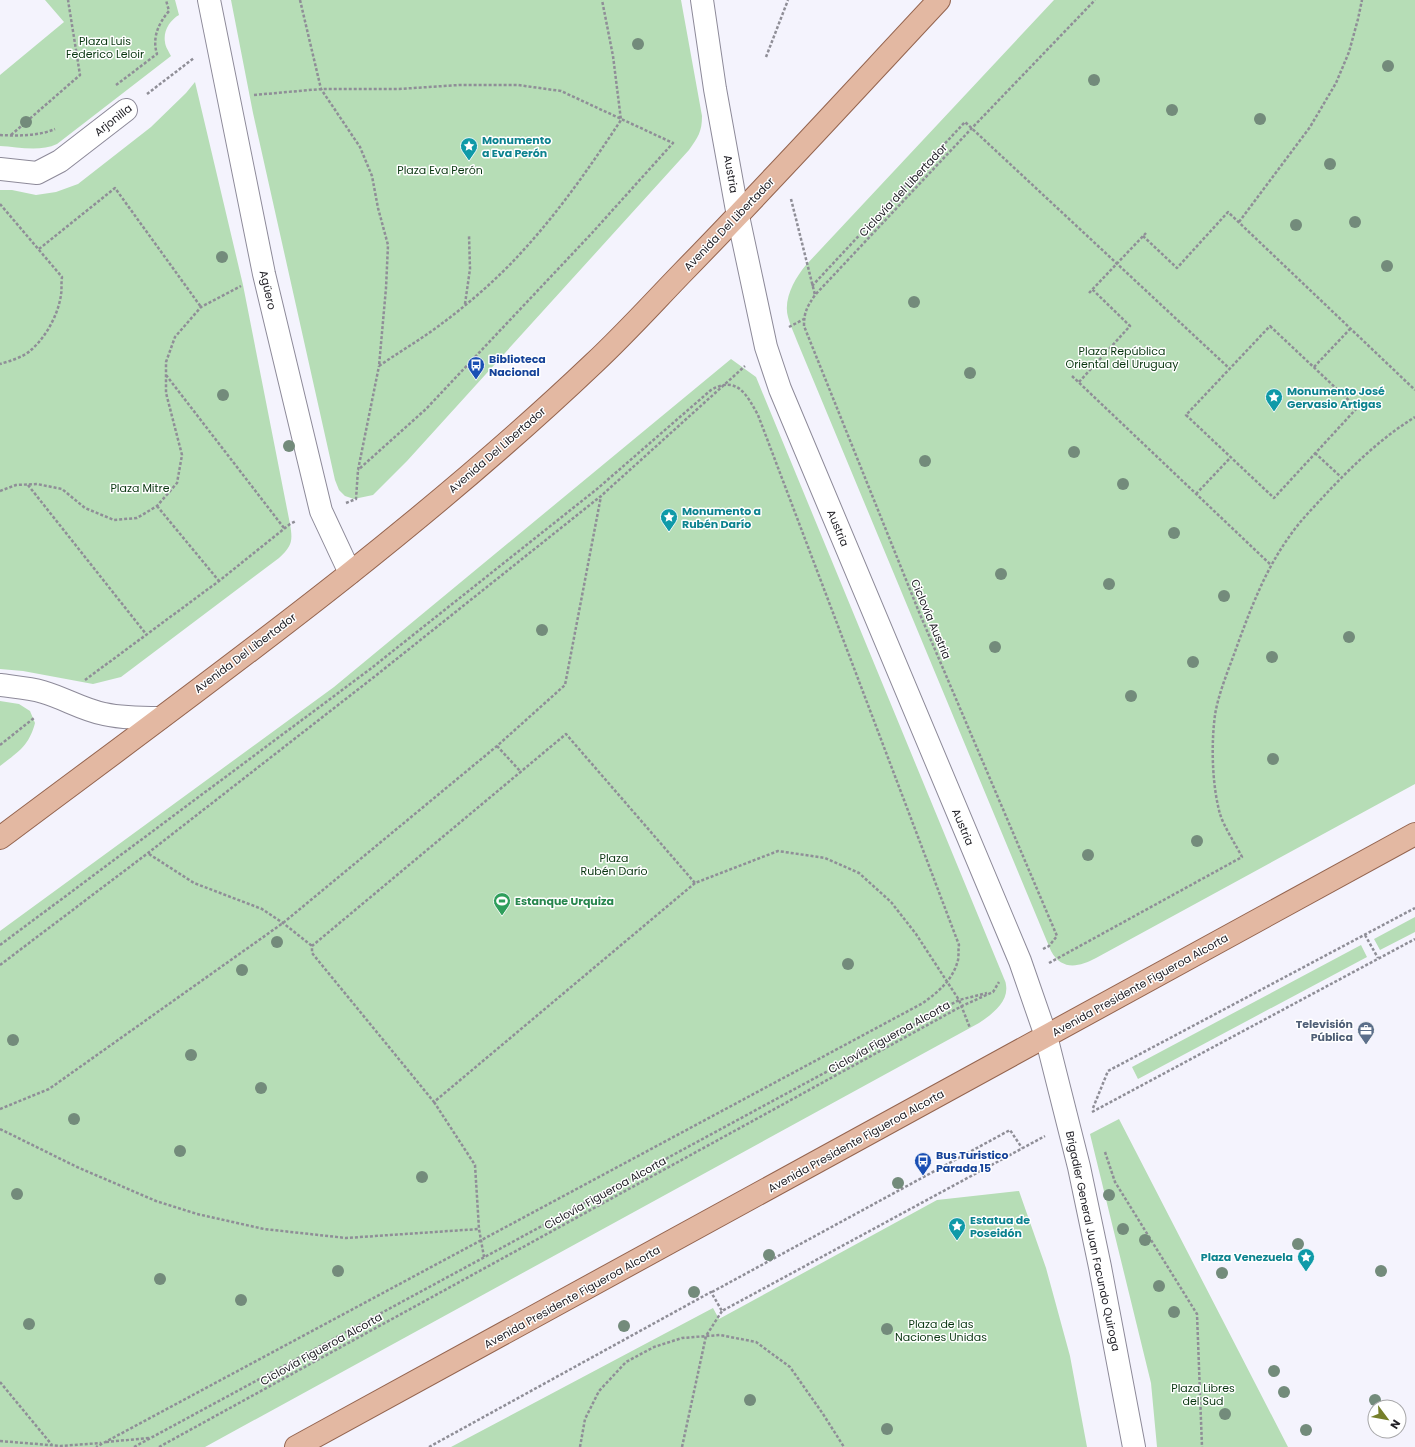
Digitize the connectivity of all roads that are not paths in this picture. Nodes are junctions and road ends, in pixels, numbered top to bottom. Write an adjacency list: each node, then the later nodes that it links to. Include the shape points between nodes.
1 (209, 0): 7 (street, Agüero, via 264,274 321,511)
2 (702, 0): 6 (street, Austria)
3 (939, 0): 6 (main road, Avenida Del Libertador)
4 (126, 110): 5 (street, Arjonilla, via 60,161 37,173)
5 (0, 169)
6 (738, 216): 7 (main road, Avenida Del Libertador, via 596,362 423,515); 12 (street, Austria, via 766,347 783,397 1022,969)
7 (350, 574): 9 (main road, Avenida Del Libertador)
8 (0, 685): 9 (street, via 26,688 104,714)
9 (160, 718): 11 (main road, Avenida Del Libertador)
10 (1415, 834): 12 (main road, Avenida Presidente Figueroa Alcorta)
11 (0, 838)
12 (1046, 1036): 13 (main road, Avenida Presidente Figueroa Alcorta); 14 (street, Brigadier General Juan Facundo Quiroga, via 1069,1123 1100,1267)
13 (296, 1447)
14 (1134, 1447)

